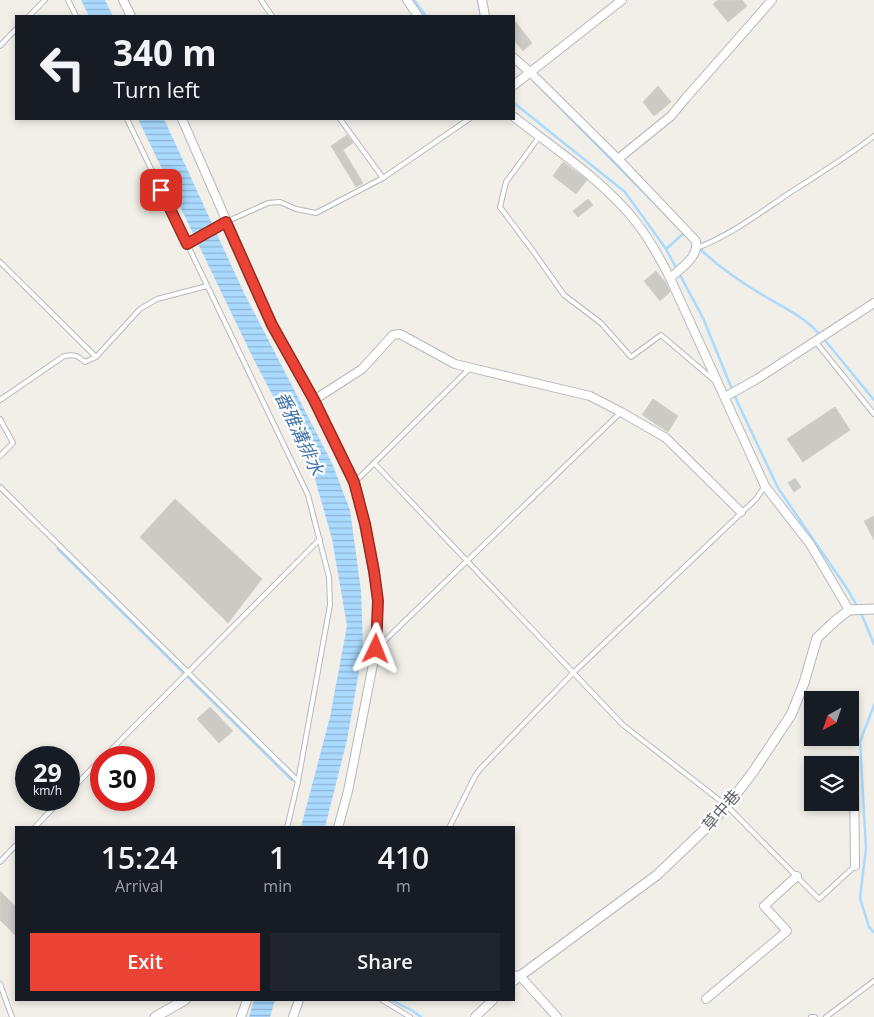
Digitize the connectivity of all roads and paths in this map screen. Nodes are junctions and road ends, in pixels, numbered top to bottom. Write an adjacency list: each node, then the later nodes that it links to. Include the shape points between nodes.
1 (45, 0): 9 (lane)
2 (68, 0): 10 (lane)
3 (123, 0): 11 (street)
4 (261, 0): 12 (lane)
5 (407, 0): 13 (street)
6 (482, 0): 14 (street)
7 (622, 0): 18 (street)
8 (772, 0): 27 (street, via 677,110)
9 (30, 15)
10 (76, 15)
11 (130, 15)
12 (271, 15)
13 (417, 15)
14 (485, 15)
15 (15, 30): 16 (lane)
16 (0, 46)
17 (515, 59): 18 (street)
18 (531, 73): 19 (street); 27 (street)
19 (515, 85)
20 (515, 118): 26 (street)
21 (127, 120): 30 (lane)
22 (182, 120): 29 (street)
23 (341, 120): 28 (lane)
24 (468, 120): 28 (lane)
25 (874, 136): 31 (lane, via 848,157 733,230)
26 (539, 137): 33 (street, via 577,166 635,220 658,253); 39 (lane, via 506,182 500,207 564,295 600,323 632,357 661,335)
27 (618, 159): 31 (street, via 692,235)
28 (383, 178): 29 (lane, via 316,213 280,202 268,203)
29 (226, 222): 30 (lane); 42 (street, via 272,325)
30 (187, 244): 34 (lane)
31 (697, 248): 33 (street, via 693,257)
32 (0, 262): 37 (lane)
33 (670, 278): 39 (street)
34 (207, 286): 37 (lane, via 149,303); 52 (lane, via 293,461 308,495)
35 (874, 303): 36 (street)
36 (815, 342): 40 (street); 44 (lane)
37 (96, 357): 41 (lane, via 84,362 73,354 64,356)
38 (472, 367): 42 (street, via 455,364 400,334 393,335 362,369); 43 (street, via 590,396); 47 (lane)
39 (719, 384): 40 (street)
40 (730, 393): 49 (street)
41 (0, 400)
42 (314, 400): 48 (street)
43 (621, 412): 51 (street, via 666,438); 53 (lane)
44 (874, 414)
45 (0, 419): 46 (lane, via 13,443)
46 (0, 456)
47 (374, 462): 48 (lane); 53 (lane)
48 (354, 482): 56 (street, via 378,601)
49 (765, 486): 51 (lane); 55 (street, via 810,544)
50 (0, 487): 57 (lane)
51 (741, 512): 58 (lane)
52 (320, 539): 57 (lane); 61 (lane, via 329,577 330,605)
53 (467, 562): 56 (lane); 58 (lane)
54 (870, 608): 55 (street)
55 (852, 610): 63 (street, 草中巷, via 817,638 791,715)
56 (376, 649): 68 (street)
57 (189, 671): 59 (lane); 61 (lane)
58 (573, 674): 63 (lane, via 624,725); 69 (lane, via 481,768)
59 (114, 746)
60 (90, 770): 62 (lane)
61 (298, 780): 67 (lane)
62 (80, 781)
63 (727, 806): 73 (lane); 74 (street, 草中巷, via 657,875)
64 (50, 811): 66 (lane)
65 (854, 811): 72 (street)
66 (36, 826)
67 (287, 826)
68 (338, 826)
69 (450, 826)
70 (15, 846): 71 (lane)
71 (0, 862)
72 (855, 866): 73 (lane, via 819,899)
73 (797, 876): 77 (street, via 764,906 787,931)
74 (516, 978): 89 (street)
75 (874, 981): 92 (lane)
76 (0, 984): 83 (lane)
77 (706, 999)
78 (184, 1001): 84 (street)
79 (247, 1001): 85 (street)
80 (299, 1001): 86 (street)
81 (384, 1001): 87 (lane)
82 (492, 1001): 88 (street)
83 (12, 1017)
84 (155, 1017)
85 (241, 1017)
86 (294, 1017)
87 (410, 1017)
88 (475, 1017)
89 (556, 1017)
90 (811, 1017): 91 (lane)
91 (815, 1017)
92 (826, 1017)

